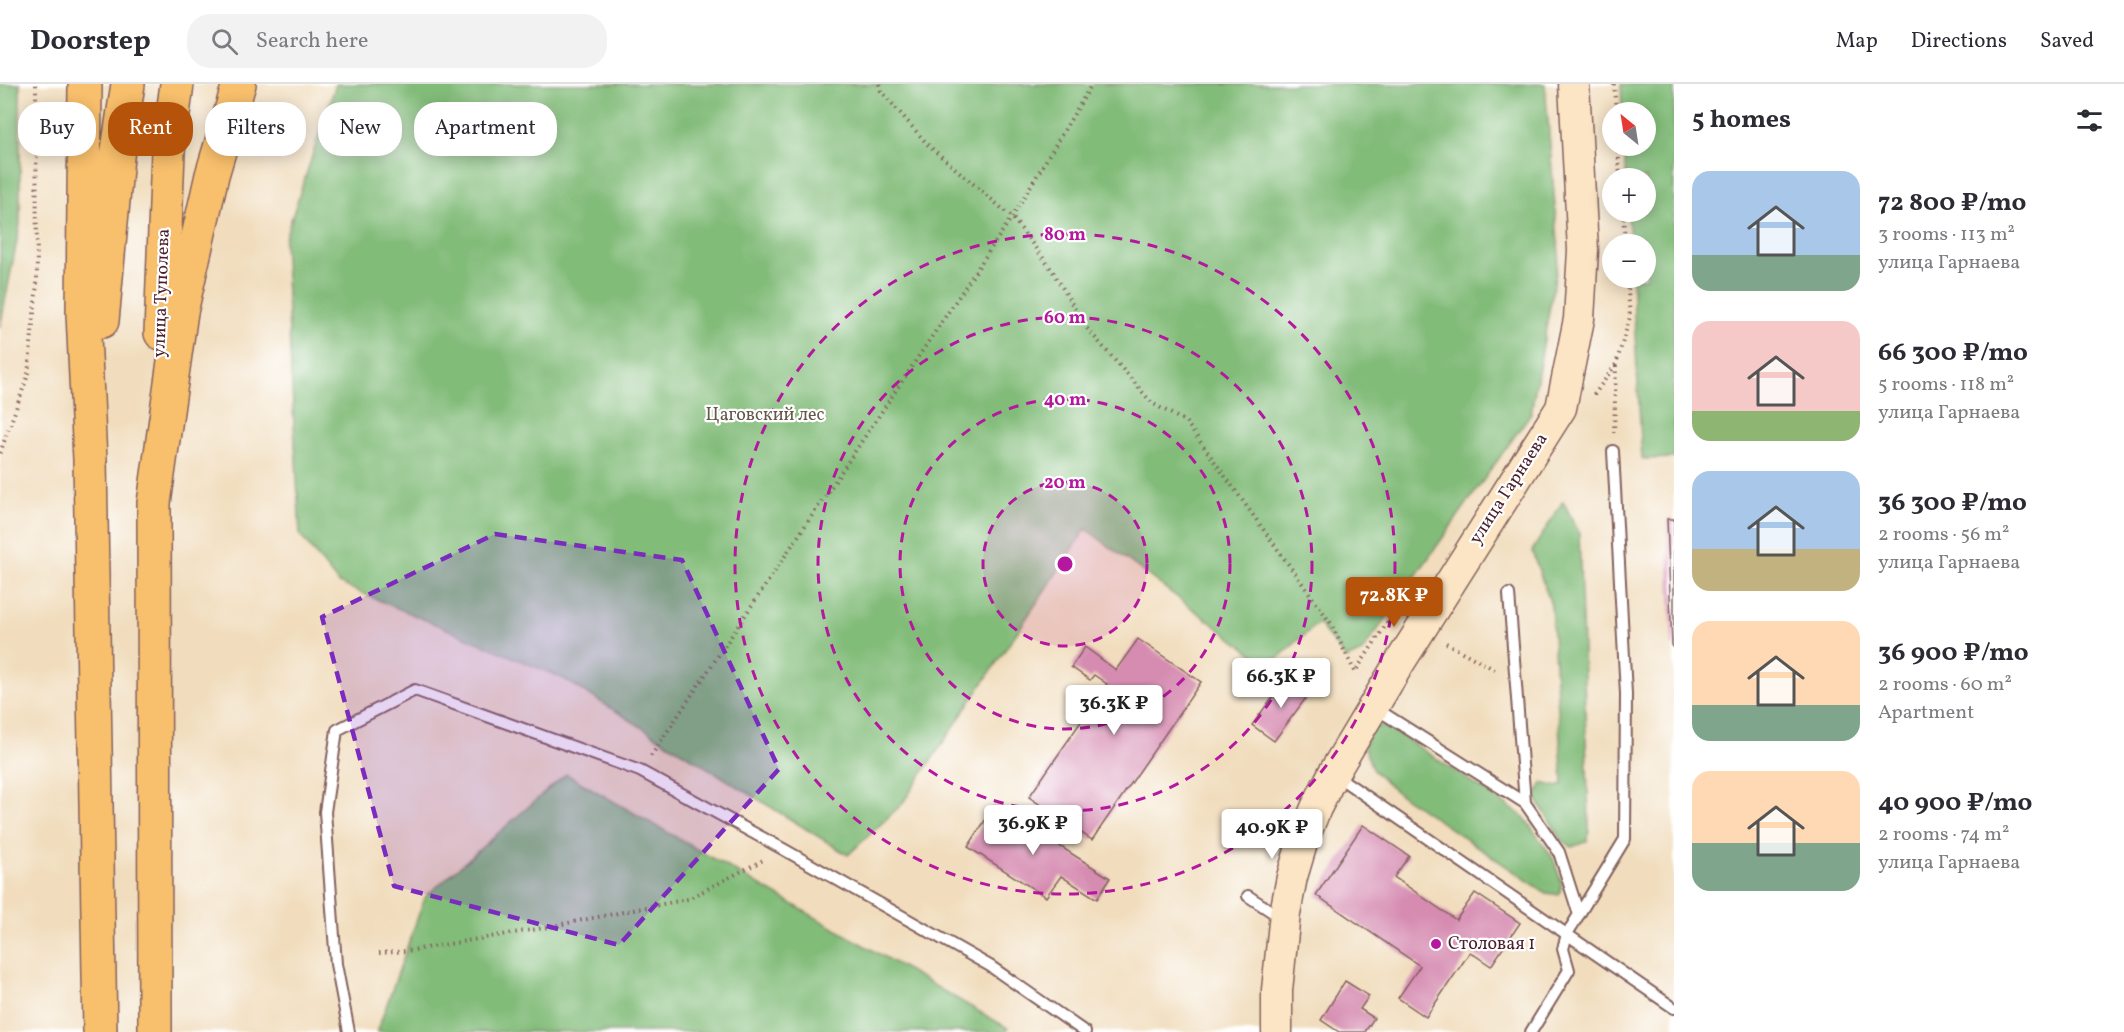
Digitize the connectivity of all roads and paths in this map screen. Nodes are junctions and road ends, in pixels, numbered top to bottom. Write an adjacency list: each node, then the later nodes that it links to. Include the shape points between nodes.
1 (36, 84): 14 (path, via 37,283 28,375)
2 (85, 84): 15 (main road, via 83,314)
3 (128, 84): 15 (main road, via 117,157)
4 (177, 84): 16 (main road, улица Туполева, via 168,152)
5 (239, 84): 16 (main road, via 212,175 181,312)
6 (879, 84): 11 (path, via 929,146)
7 (1092, 84): 11 (path)
8 (1574, 84): 18 (street, улица Гарнаева, via 1583,250 1579,319 1561,408)
9 (1614, 84): 10 (path)
10 (1615, 102)
11 (1012, 217): 18 (path, via 1052,270 1085,326 1152,403 1186,422 1330,622 1355,672 1396,610); 21 (path)
12 (1616, 364): 13 (path)
13 (1613, 452): 26 (lane, via 1626,694 1625,839)
14 (0, 453)
15 (90, 460): 31 (main road)
16 (154, 503): 32 (main road)
17 (1509, 594): 19 (lane)
18 (1423, 627): 19 (path); 20 (street, улица Гарнаева)
19 (1515, 682): 23 (lane)
20 (1374, 707): 22 (street, улица Гарнаева); 23 (lane)
21 (640, 771): 24 (lane); 33 (lane, via 415,690 338,729 326,812 336,964)
22 (1333, 774): 27 (street, улица Гарнаева, via 1303,840); 28 (lane)
23 (1525, 803): 26 (lane, via 1559,852)
24 (783, 849): 29 (path, via 688,899 543,928); 34 (lane, via 990,966)
25 (1248, 896): 27 (lane)
26 (1579, 915): 28 (lane)
27 (1284, 920): 35 (street, улица Гарнаева)
28 (1567, 934): 30 (lane); 36 (lane, via 1563,949 1569,970)
29 (379, 953)
30 (1674, 1008)
31 (100, 1032)
32 (155, 1032)
33 (349, 1032)
34 (1085, 1032)
35 (1277, 1032)
36 (1531, 1032)

